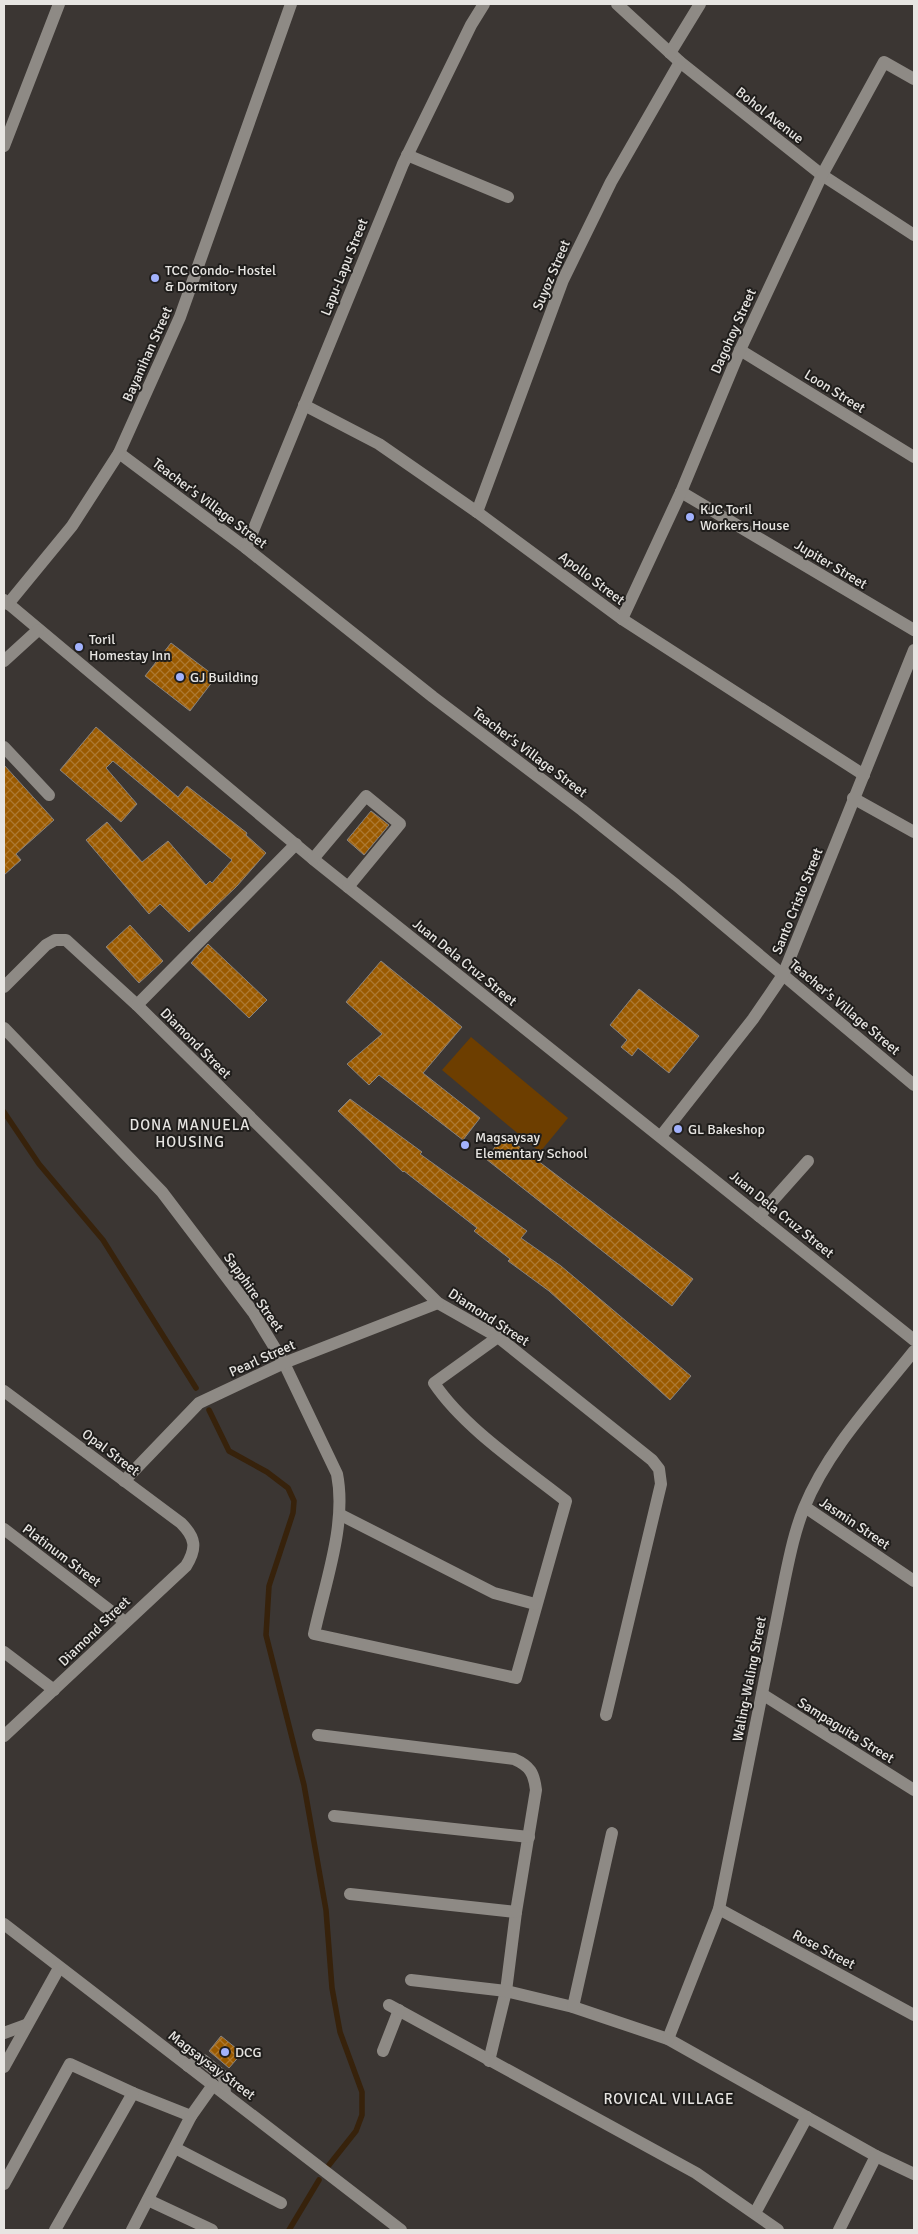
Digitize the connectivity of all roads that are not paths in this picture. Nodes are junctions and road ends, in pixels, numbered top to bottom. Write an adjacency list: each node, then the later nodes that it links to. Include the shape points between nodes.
1 (59, 4): 9 (street)
2 (291, 4): 16 (street, Bayanihan Street, via 180,317)
3 (484, 4): 10 (street, Lapu-Lapu Street)
4 (617, 4): 6 (street, Bohol Avenue)
5 (700, 4): 6 (street)
6 (670, 53): 7 (street, Bohol Avenue)
7 (680, 62): 11 (street, Bohol Avenue); 19 (street, Suyoz Street, via 610,182 563,280)
8 (914, 80): 11 (street, Dagohoy Street, via 884,62)
9 (4, 146)
10 (407, 155): 12 (street); 15 (street, Lapu-Lapu Street)
11 (822, 175): 13 (street, Bohol Avenue); 14 (street, Dagohoy Street)
12 (508, 197)
13 (914, 235)
14 (740, 350): 17 (street, Loon Street); 18 (street, Dagohoy Street)
15 (304, 405): 19 (street, Apollo Street, via 379,444); 20 (street, Lapu-Lapu Street)
16 (119, 453): 20 (street, Teacher's Village Street); 21 (street, Bayanihan Street, via 72,526)
17 (914, 457)
18 (681, 492): 22 (street, Dagohoy Street); 24 (street, Jupiter Street)
19 (477, 512): 22 (street, Apollo Street)
20 (246, 548): 35 (street, Teacher's Village Street, via 654,868)
21 (6, 602): 23 (street, Juan Dela Cruz Street)
22 (622, 619): 28 (street, Apollo Street)
23 (38, 630): 26 (street); 32 (street, Juan Dela Cruz Street)
24 (914, 630)
25 (914, 650): 28 (street, Santo Cristo Street)
26 (4, 661)
27 (4, 746): 29 (street)
28 (864, 775): 30 (street, Santo Cristo Street)
29 (49, 795)
30 (853, 798): 31 (street); 35 (street, Santo Cristo Street)
31 (914, 832)
32 (296, 844): 33 (street, Juan Dela Cruz Street); 37 (street)
33 (313, 859): 34 (street, Juan Dela Cruz Street); 34 (street, via 366,796 400,824)
34 (348, 887): 40 (street, Juan Dela Cruz Street)
35 (783, 975): 39 (street, Teacher's Village Street); 40 (street, Santo Cristo Street, via 753,1020)
36 (4, 987): 37 (street, Diamond Street, via 46,945 55,940 66,940)
37 (137, 1005): 43 (street, Diamond Street)
38 (4, 1028): 47 (street, Sapphire Street, via 162,1192 253,1312)
39 (914, 1084)
40 (661, 1136): 42 (street, Juan Dela Cruz Street)
41 (808, 1161): 42 (street)
42 (759, 1216): 45 (street, Juan Dela Cruz Street)
43 (438, 1303): 44 (street, Diamond Street); 47 (street, Pearl Street)
44 (498, 1337): 55 (street, via 434,1383 460,1416 566,1502); 60 (street, Diamond Street, via 652,1460 659,1470 658,1501)
45 (914, 1340)
46 (914, 1351): 50 (street, Waling-Waling Street, via 836,1450)
47 (284, 1364): 49 (street, Pearl Street, via 199,1403); 51 (street, Sapphire Street, via 337,1474)
48 (4, 1391): 49 (street, Opal Street)
49 (124, 1481): 53 (street, Opal Street, via 181,1523 191,1533)
50 (805, 1507): 54 (street, Jasmin Street); 59 (street, Waling-Waling Street, via 792,1547)
51 (341, 1515): 55 (street, via 494,1593); 55 (street, Sapphire Street, via 314,1634 516,1678)
52 (4, 1529): 56 (street, Platinum Street)
53 (193, 1542): 56 (street, Diamond Street, via 193,1554 186,1566)
54 (914, 1581)
55 (536, 1604)
56 (125, 1622): 58 (street, Diamond Street)
57 (4, 1652): 58 (street)
58 (54, 1690): 62 (street, Diamond Street)
59 (762, 1694): 63 (street, Sampaguita Street); 68 (street, Waling-Waling Street)
60 (606, 1715)
61 (318, 1735): 66 (street, via 514,1759 527,1765 534,1775 536,1790)
62 (4, 1736)
63 (914, 1790)
64 (334, 1816): 66 (street)
65 (612, 1833): 74 (street)
66 (530, 1837): 69 (street)
67 (350, 1894): 69 (street)
68 (719, 1909): 75 (street, Rose Street); 78 (street, Waling-Waling Street)
69 (516, 1912): 73 (street)
70 (4, 1924): 71 (street, Magsaysay Street)
71 (59, 1968): 76 (street); 81 (street, Magsaysay Street)
72 (411, 1980): 73 (street)
73 (506, 1991): 74 (street); 80 (street)
74 (574, 2007): 78 (street)
75 (914, 2014)
76 (26, 2025): 77 (street); 82 (street)
77 (4, 2033)
78 (668, 2039): 87 (street)
79 (383, 2050): 80 (street, via 394,2008)
80 (489, 2061): 94 (street, via 696,2173)
81 (188, 2066): 83 (street, Magsaysay Street); 85 (street, via 203,2060 224,2077)
82 (4, 2067)
83 (213, 2085): 85 (street, Magsaysay Street); 86 (street)
84 (133, 2093): 86 (street); 91 (street, via 70,2064); 95 (street)
85 (225, 2094): 98 (street, Magsaysay Street)
86 (191, 2116): 88 (street)
87 (807, 2117): 89 (street); 94 (street)
88 (175, 2148): 92 (street); 93 (street)
89 (876, 2156): 90 (street); 100 (street)
90 (914, 2174)
91 (4, 2184)
92 (148, 2200): 96 (street); 97 (street)
93 (281, 2203)
94 (755, 2213): 99 (street)
95 (55, 2230)
96 (132, 2230)
97 (212, 2230)
98 (401, 2230)
99 (778, 2230)
100 (839, 2230)

